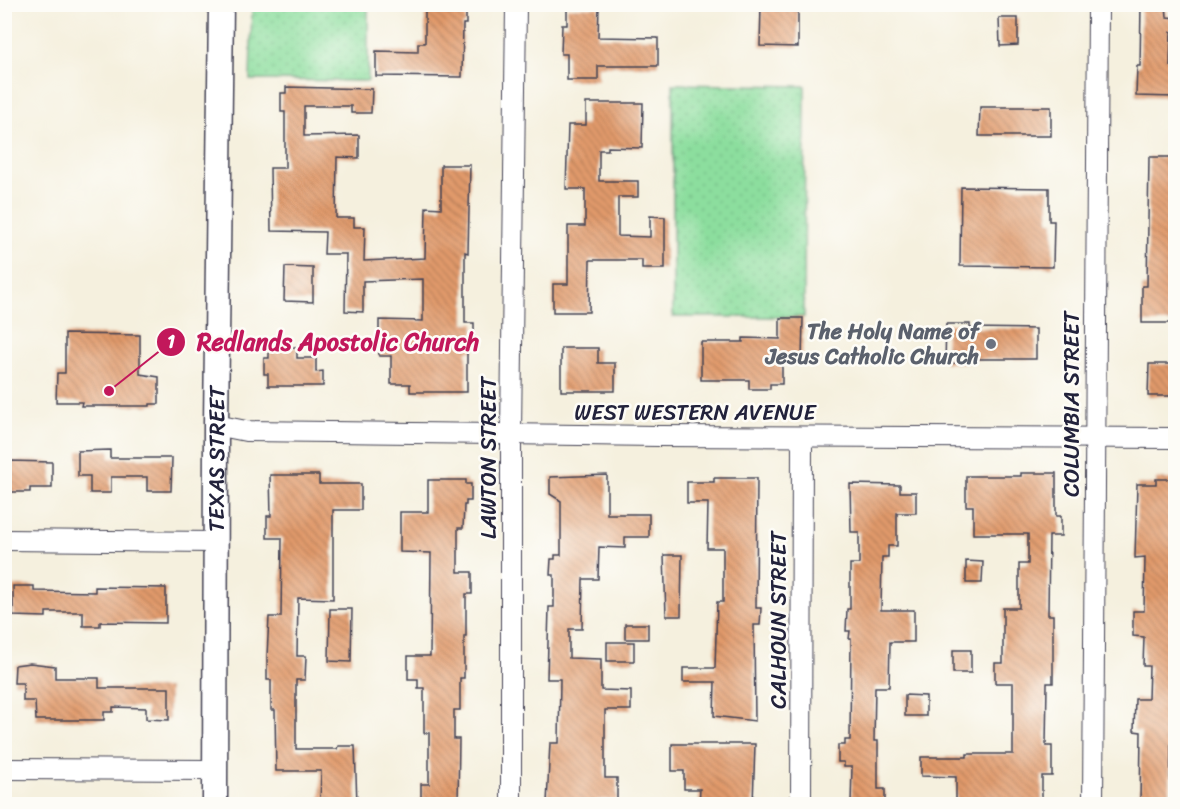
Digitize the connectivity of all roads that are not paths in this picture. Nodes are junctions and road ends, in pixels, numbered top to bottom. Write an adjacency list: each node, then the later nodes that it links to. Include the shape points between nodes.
1 (221, 4): 4 (street, TEXAS STREET)
2 (516, 4): 5 (street, LAWTON STREET)
3 (1098, 4): 7 (street, COLUMBIA STREET)
4 (216, 425): 5 (street, WEST WESTERN AVENUE, via 246,431); 10 (street, TEXAS STREET)
5 (511, 434): 6 (street, WEST WESTERN AVENUE); 14 (street, LAWTON STREET)
6 (802, 437): 7 (street, WEST WESTERN AVENUE); 15 (street, CALHOUN STREET)
7 (1096, 437): 8 (street, WEST WESTERN AVENUE); 16 (street, COLUMBIA STREET)
8 (1176, 438)
9 (4, 540): 10 (street)
10 (215, 542): 12 (street, TEXAS STREET)
11 (4, 769): 12 (street)
12 (214, 770): 13 (street, TEXAS STREET)
13 (214, 804)
14 (511, 804)
15 (801, 804)
16 (1093, 804)

